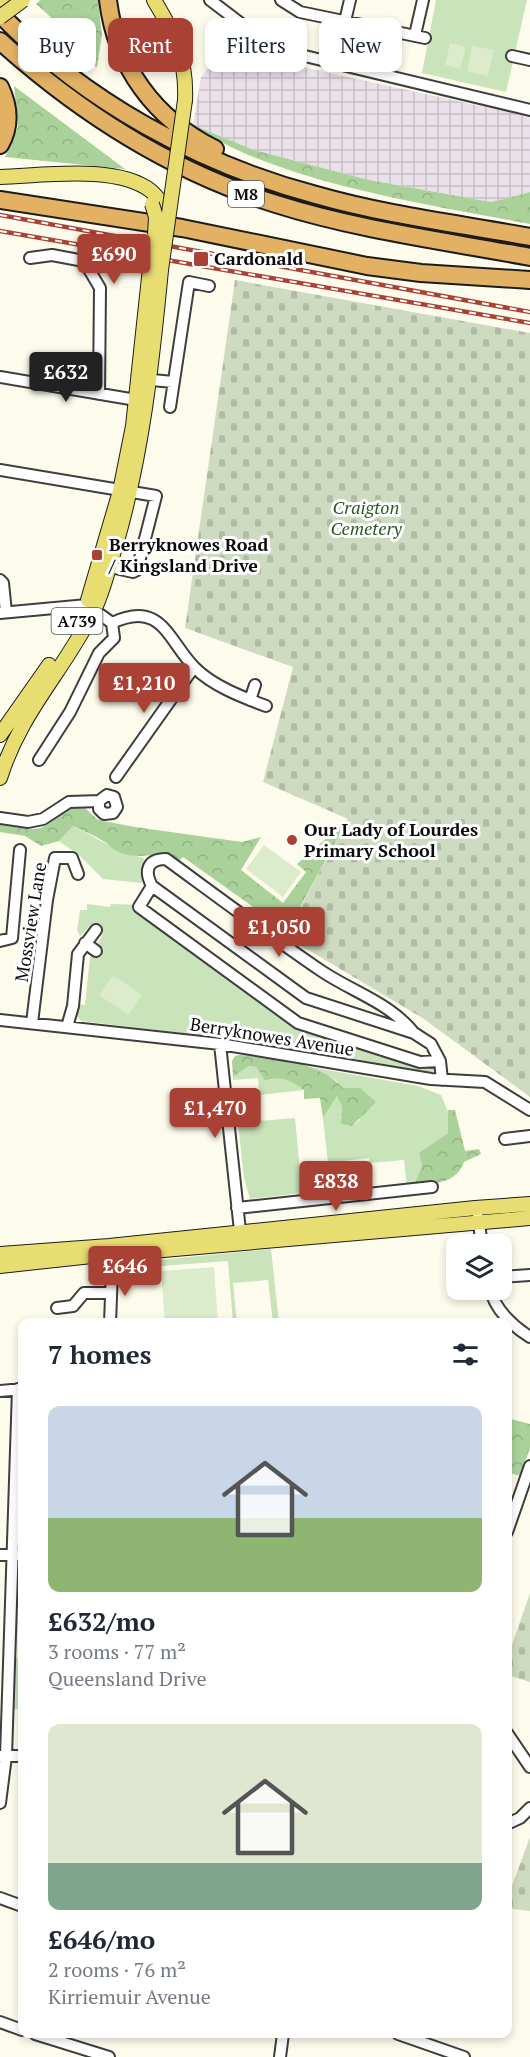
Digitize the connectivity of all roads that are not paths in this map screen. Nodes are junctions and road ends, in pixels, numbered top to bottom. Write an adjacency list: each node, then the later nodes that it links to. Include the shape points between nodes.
1 (6, 0): 9 (main road)
2 (23, 0): 10 (main road, bridge)
3 (108, 0): 23 (highway, via 112,29 124,61 140,87 167,117 201,142)
4 (154, 0): 25 (main road, bridge, via 181,51 186,80)
5 (210, 0): 18 (street, via 264,41 284,51)
6 (281, 0): 11 (street, via 300,12)
7 (350, 0): 12 (street)
8 (423, 0): 13 (street, via 420,36)
9 (0, 4)
10 (0, 15): 23 (highway, M8, via 64,70 131,116 218,161)
11 (330, 18)
12 (346, 18)
13 (402, 32)
14 (0, 41): 28 (highway, M8, via 109,125 165,158 215,181 276,204 338,221)
15 (512, 56): 16 (street)
16 (530, 60)
17 (0, 87): 19 (highway, via 8,121)
18 (530, 110)
19 (0, 145)
20 (0, 177): 21 (main road)
21 (109, 180): 22 (main road); 25 (main road, via 144,186); 27 (main road, bridge, via 152,204)
22 (0, 185)
23 (317, 196): 26 (highway, M8)
24 (0, 200): 31 (highway, via 191,230 367,266)
25 (168, 212): 27 (main road, bridge); 30 (main road, A739, bridge)
26 (530, 237)
27 (155, 240): 30 (main road, bridge)
28 (530, 257)
29 (30, 258): 36 (street, via 52,255 84,261 100,288)
30 (156, 269): 34 (main road, A739)
31 (530, 280)
32 (210, 286): 35 (street, via 189,282)
33 (0, 377): 36 (street)
34 (145, 379): 35 (street); 37 (main road, A739)
35 (173, 382): 38 (street)
36 (99, 394): 37 (street)
37 (142, 401): 40 (main road, A739)
38 (170, 406)
39 (0, 470): 40 (street)
40 (126, 491): 41 (main road, A739); 41 (street, via 156,496 137,570)
41 (104, 565): 43 (main road, A739)
42 (0, 580): 44 (street)
43 (90, 608): 44 (street); 45 (street); 50 (main road, A739); 53 (main road, A739, via 23,722)
44 (3, 612)
45 (112, 623): 46 (street, via 138,615 158,622); 51 (street, via 114,638 99,653 70,712)
46 (194, 667): 48 (street); 52 (street)
47 (255, 686): 48 (street)
48 (250, 700): 49 (street)
49 (266, 706)
50 (0, 735)
51 (39, 760)
52 (116, 777)
53 (0, 778)
54 (99, 801): 55 (street, via 69,802 43,819 28,822)
55 (0, 818)
56 (20, 850): 60 (street, via 12,938)
57 (78, 874): 64 (street, Mossview Lane, via 72,858 55,858)
58 (152, 886): 66 (street, via 306,998); 66 (street, via 147,877 149,864 166,860 325,973 402,1018); 68 (street, via 139,907 298,1023 420,1062)
59 (96, 930): 61 (street)
60 (0, 941)
61 (86, 943): 62 (street); 65 (street, via 78,954)
62 (96, 951)
63 (0, 1020): 64 (street, Berryknowes Avenue)
64 (33, 1023): 65 (street, Berryknowes Avenue)
65 (67, 1027): 67 (street, Berryknowes Avenue)
66 (414, 1033): 68 (street, via 430,1044)
67 (220, 1044): 69 (street, Berryknowes Avenue); 75 (street)
68 (440, 1061): 69 (street)
69 (441, 1080): 70 (street, Berryknowes Avenue, via 485,1082)
70 (530, 1110)
71 (530, 1136): 72 (street)
72 (505, 1139)
73 (432, 1186): 75 (street)
74 (530, 1204): 76 (main road)
75 (237, 1208): 78 (street)
76 (477, 1214): 77 (main road); 78 (main road); 79 (street); 80 (main road)
77 (530, 1218)
78 (240, 1231): 80 (main road)
79 (480, 1234)
80 (77, 1253): 81 (main road); 82 (main road)
81 (0, 1254)
82 (61, 1259): 83 (main road, via 50,1256); 84 (main road)
83 (0, 1260)
84 (0, 1266)
85 (112, 1270): 88 (street)
86 (530, 1275): 87 (street)
87 (512, 1276)
88 (111, 1293): 90 (street, via 84,1293 73,1306); 91 (street)
89 (492, 1300): 92 (street)
90 (57, 1308)
91 (110, 1318)
92 (508, 1318)
93 (512, 1322): 94 (street)
94 (530, 1337)
95 (18, 1389): 96 (street)
96 (0, 1391)
97 (530, 1466): 98 (street)
98 (512, 1518)
99 (0, 1555): 100 (street)
100 (18, 1555): 102 (street)
101 (512, 1740): 103 (street)
102 (3, 1756): 104 (street)
103 (530, 1767)
104 (0, 1803)
105 (530, 1808): 106 (street)
106 (512, 1822)
107 (0, 1898): 108 (street)
108 (18, 1905)
109 (0, 2022): 110 (street)
110 (18, 2029)
111 (48, 2038): 114 (street)
112 (282, 2038): 115 (street)
113 (410, 2038): 116 (street)
114 (109, 2057)
115 (280, 2057)
116 (464, 2057)

